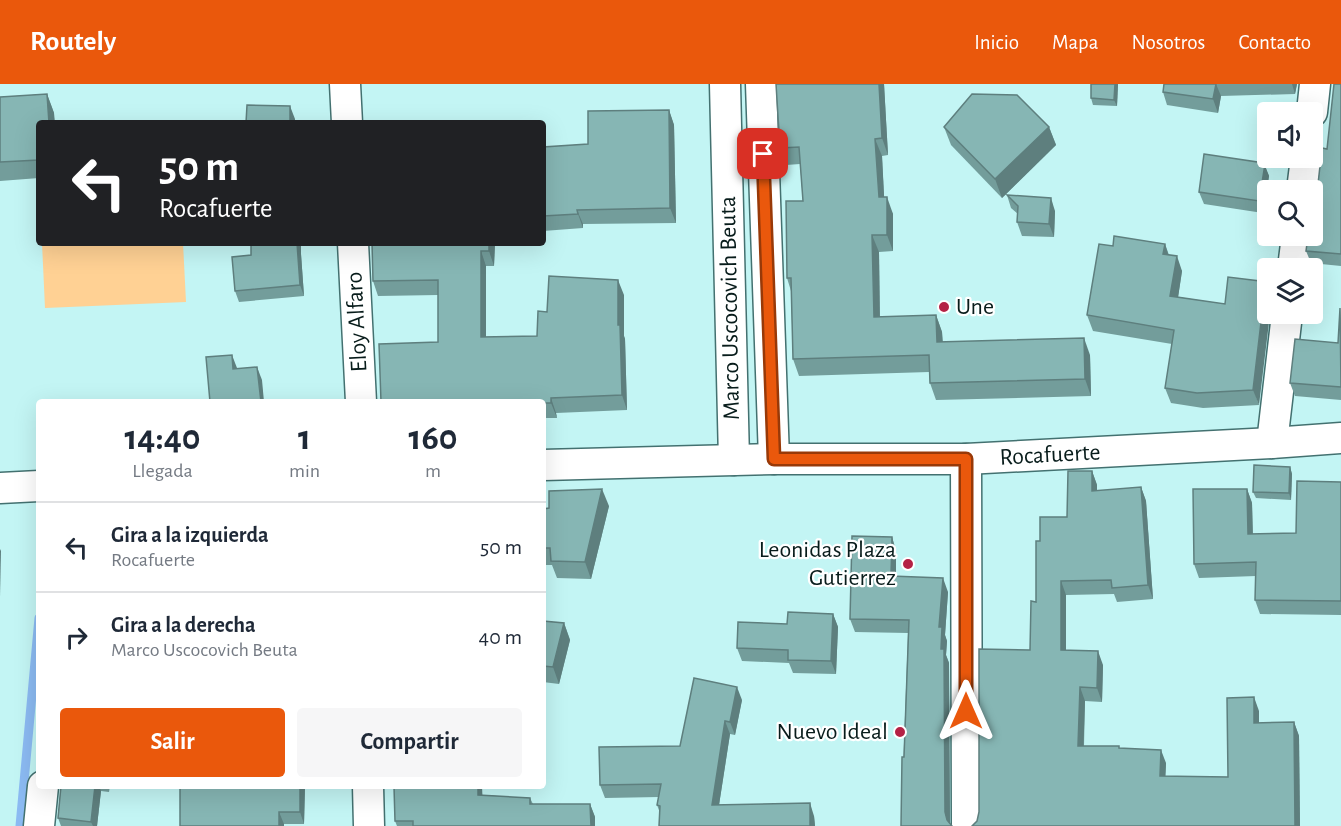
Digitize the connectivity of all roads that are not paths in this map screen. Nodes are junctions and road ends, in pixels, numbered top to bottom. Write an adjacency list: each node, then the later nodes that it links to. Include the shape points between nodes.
1 (345, 84): 6 (street)
2 (725, 84): 14 (street, Marco Uscocovich Beuta)
3 (761, 84): 12 (street, Marco Uscocovich Beuta)
4 (1315, 84): 5 (street)
5 (1313, 102)
6 (347, 120)
7 (353, 246): 9 (street, Eloy Alfaro)
8 (1286, 324): 11 (street)
9 (360, 399)
10 (1341, 438): 11 (street, Rocafuerte)
11 (1272, 443): 13 (street, Rocafuerte)
12 (774, 459): 13 (street, Rocafuerte); 14 (street, Rocafuerte)
13 (966, 459): 22 (street)
14 (734, 460): 15 (street, Rocafuerte)
15 (546, 465)
16 (36, 486): 17 (street)
17 (0, 488)
18 (43, 789): 20 (street)
19 (368, 789): 21 (street)
20 (39, 826)
21 (369, 826)
22 (967, 826)

